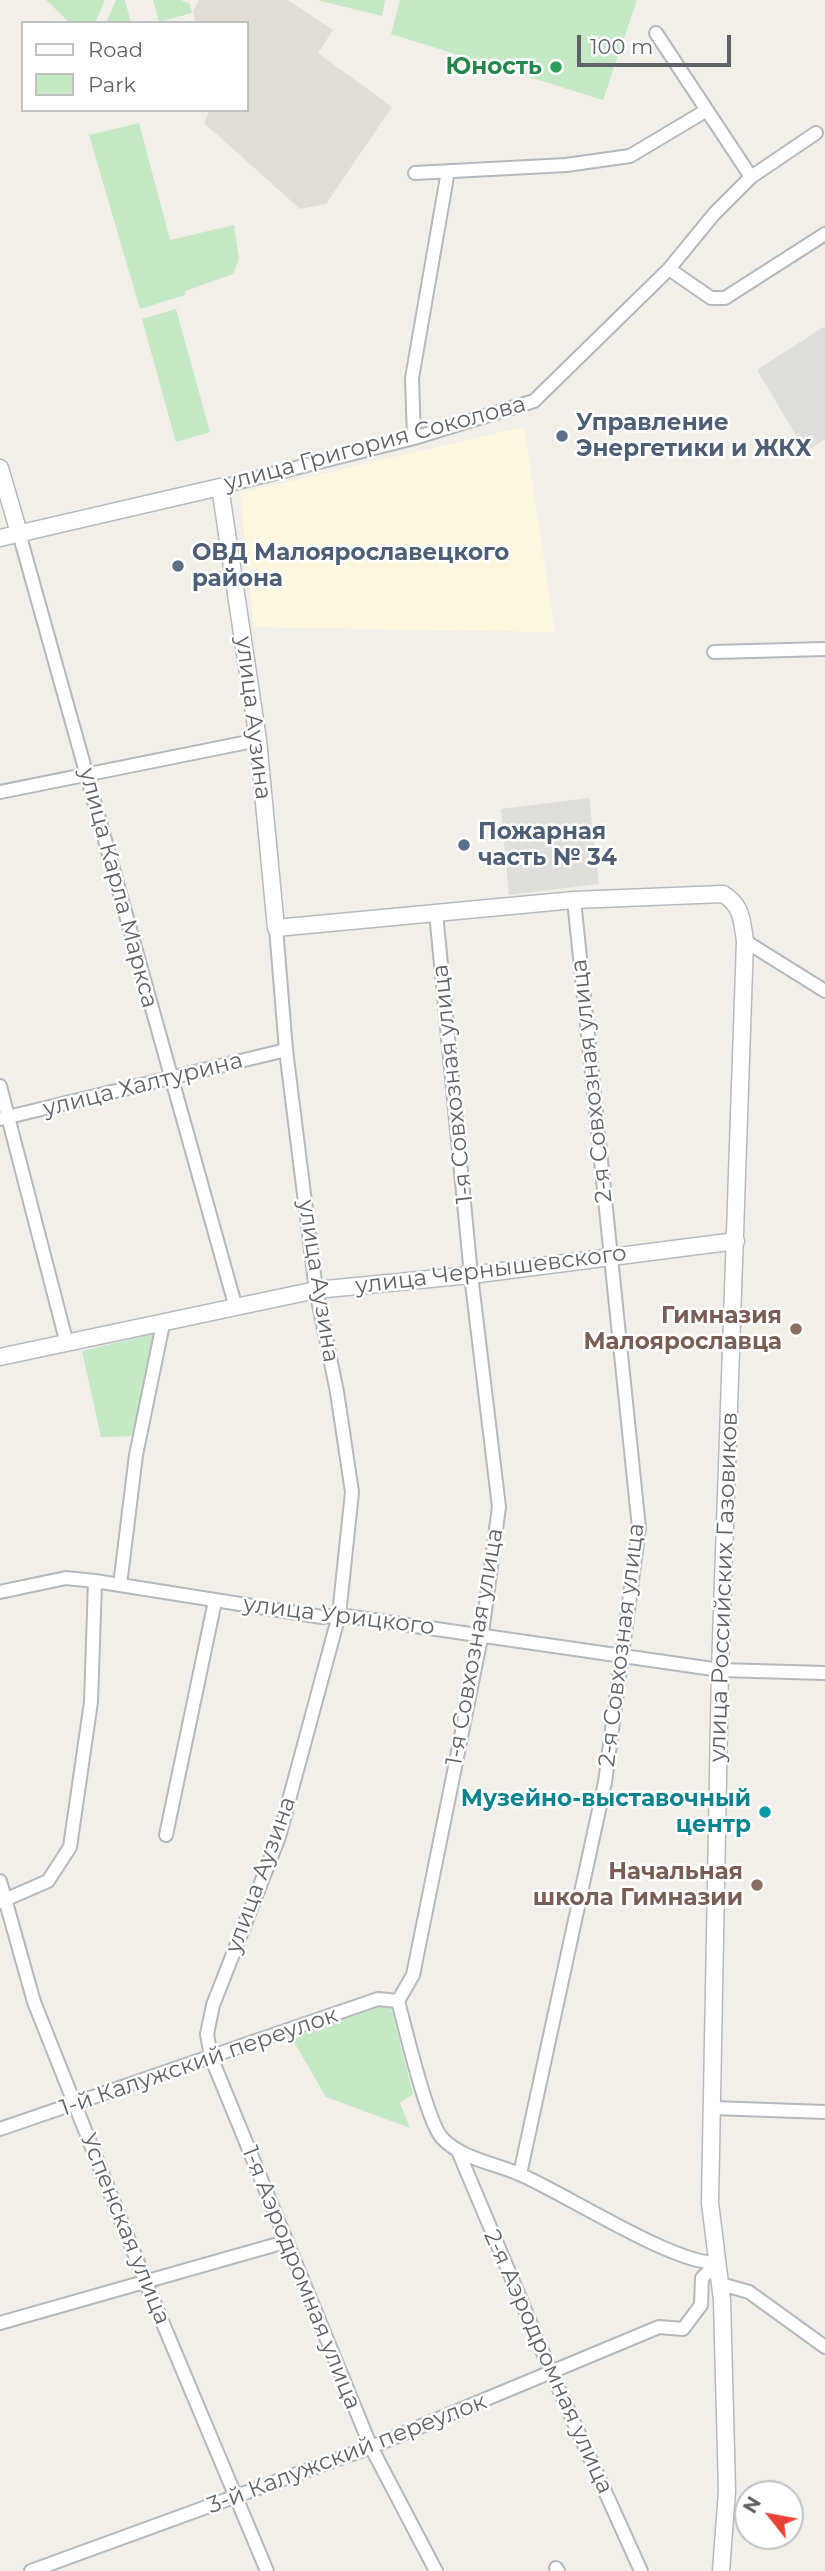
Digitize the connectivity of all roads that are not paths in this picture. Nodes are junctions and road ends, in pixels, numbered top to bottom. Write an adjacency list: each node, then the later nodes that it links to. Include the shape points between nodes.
1 (656, 33): 2 (street)
2 (707, 110): 4 (street, via 630,156 566,165); 6 (street)
3 (816, 133): 6 (street, улица Григория Соколова)
4 (448, 171): 5 (street); 9 (street, via 412,378)
5 (415, 173)
6 (751, 177): 8 (street, улица Григория Соколова)
7 (825, 234): 8 (street, via 724,298 711,298)
8 (669, 269): 9 (street, улица Григория Соколова, via 534,401)
9 (414, 438): 11 (street, улица Григория Соколова)
10 (0, 468): 12 (main road, улица Карла Маркса)
11 (220, 487): 12 (main road, улица Григория Соколова); 16 (main road, улица Аузина)
12 (19, 533): 13 (main road, улица Григория Соколова); 17 (street, улица Карла Маркса)
13 (0, 538)
14 (825, 649): 15 (street)
15 (714, 652)
16 (258, 740): 17 (street); 21 (main road, улица Аузина)
17 (86, 775): 18 (street); 25 (street, улица Карла Маркса)
18 (0, 792)
19 (574, 900): 20 (main road); 22 (main road, улица Российских Газовиков, via 723,894 741,915); 29 (street, 2-я Совхозная улица)
20 (436, 913): 21 (main road); 30 (street, 1-я Совхозная улица)
21 (276, 928): 24 (street, улица Аузина)
22 (745, 942): 23 (street); 28 (main road, улица Российских Газовиков)
23 (825, 991)
24 (286, 1050): 25 (street, улица Халтурина); 31 (street, улица Аузина)
25 (171, 1079): 27 (street, улица Халтурина); 32 (street, улица Карла Маркса)
26 (0, 1086): 27 (street)
27 (4, 1118): 34 (street)
28 (736, 1241): 29 (main road, улица Чернышевского); 43 (main road, улица Российских Газовиков)
29 (610, 1256): 30 (main road, улица Чернышевского); 42 (street, 2-я Совхозная улица, via 639,1528)
30 (471, 1275): 31 (main road, улица Чернышевского); 41 (street, 1-я Совхозная улица, via 499,1507)
31 (316, 1290): 32 (main road, улица Чернышевского); 40 (street, улица Аузина, via 352,1492)
32 (236, 1308): 33 (main road, улица Чернышевского)
33 (163, 1324): 34 (main road, улица Чернышевского); 37 (street, via 136,1455)
34 (67, 1343): 35 (main road, улица Чернышевского)
35 (0, 1357)
36 (95, 1581): 37 (street, улица Урицкого); 38 (street, улица Урицкого, via 66,1578); 47 (street, via 91,1702 69,1847 48,1881)
37 (120, 1585): 39 (street, улица Урицкого)
38 (0, 1592)
39 (215, 1601): 40 (street, улица Урицкого); 45 (street)
40 (339, 1615): 41 (street, улица Урицкого); 49 (street, улица Аузина, via 279,1837 213,2006 207,2034)
41 (482, 1633): 42 (street, улица Урицкого); 48 (street, 1-я Совхозная улица, via 412,1975)
42 (623, 1657): 43 (street, улица Урицкого); 55 (street, 2-я Совхозная улица, via 605,1782)
43 (720, 1670): 44 (street, улица Урицкого); 51 (main road, улица Российских Газовиков)
44 (825, 1673)
45 (166, 1835)
46 (0, 1881): 47 (street, Успенская улица)
47 (3, 1902): 50 (street, Успенская улица, via 34,2002)
48 (398, 2001): 49 (street, 1-й Калужский переулок, via 378,2000); 54 (street, via 440,2137)
49 (211, 2057): 50 (street, 1-й Калужский переулок); 56 (street, 1-я Аэродромная улица)
50 (74, 2106): 53 (street, 1-й Калужский переулок); 58 (street, Успенская улица)
51 (713, 2108): 52 (street); 57 (main road, улица Российских Газовиков, via 710,2203)
52 (825, 2112)
53 (0, 2129)
54 (458, 2151): 55 (street); 62 (street, 2-я Аэродромная улица)
55 (520, 2174): 57 (street, via 672,2251 706,2264)
56 (285, 2242): 58 (street); 63 (street, 1-я Аэродромная улица)
57 (718, 2262): 59 (main road, улица Российских Газовиков); 62 (street, 3-й Калужский переулок, via 702,2278 701,2305 683,2329 659,2327)
58 (146, 2283): 60 (street); 64 (street, Успенская улица)
59 (721, 2284): 61 (street, via 749,2292); 70 (main road, улица Российских Газовиков, via 727,2491)
60 (0, 2323)
61 (825, 2347)
62 (552, 2374): 63 (street, 3-й Калужский переулок); 69 (street, 2-я Аэродромная улица)
63 (371, 2446): 64 (street, 3-й Калужский переулок); 68 (street, 1-я Аэродромная улица)
64 (236, 2497): 65 (street, 3-й Калужский переулок); 67 (street, Успенская улица)
65 (56, 2567): 66 (street, 3-й Калужский переулок)
66 (31, 2571)
67 (267, 2571)
68 (436, 2571)
69 (641, 2571)
70 (721, 2571)

